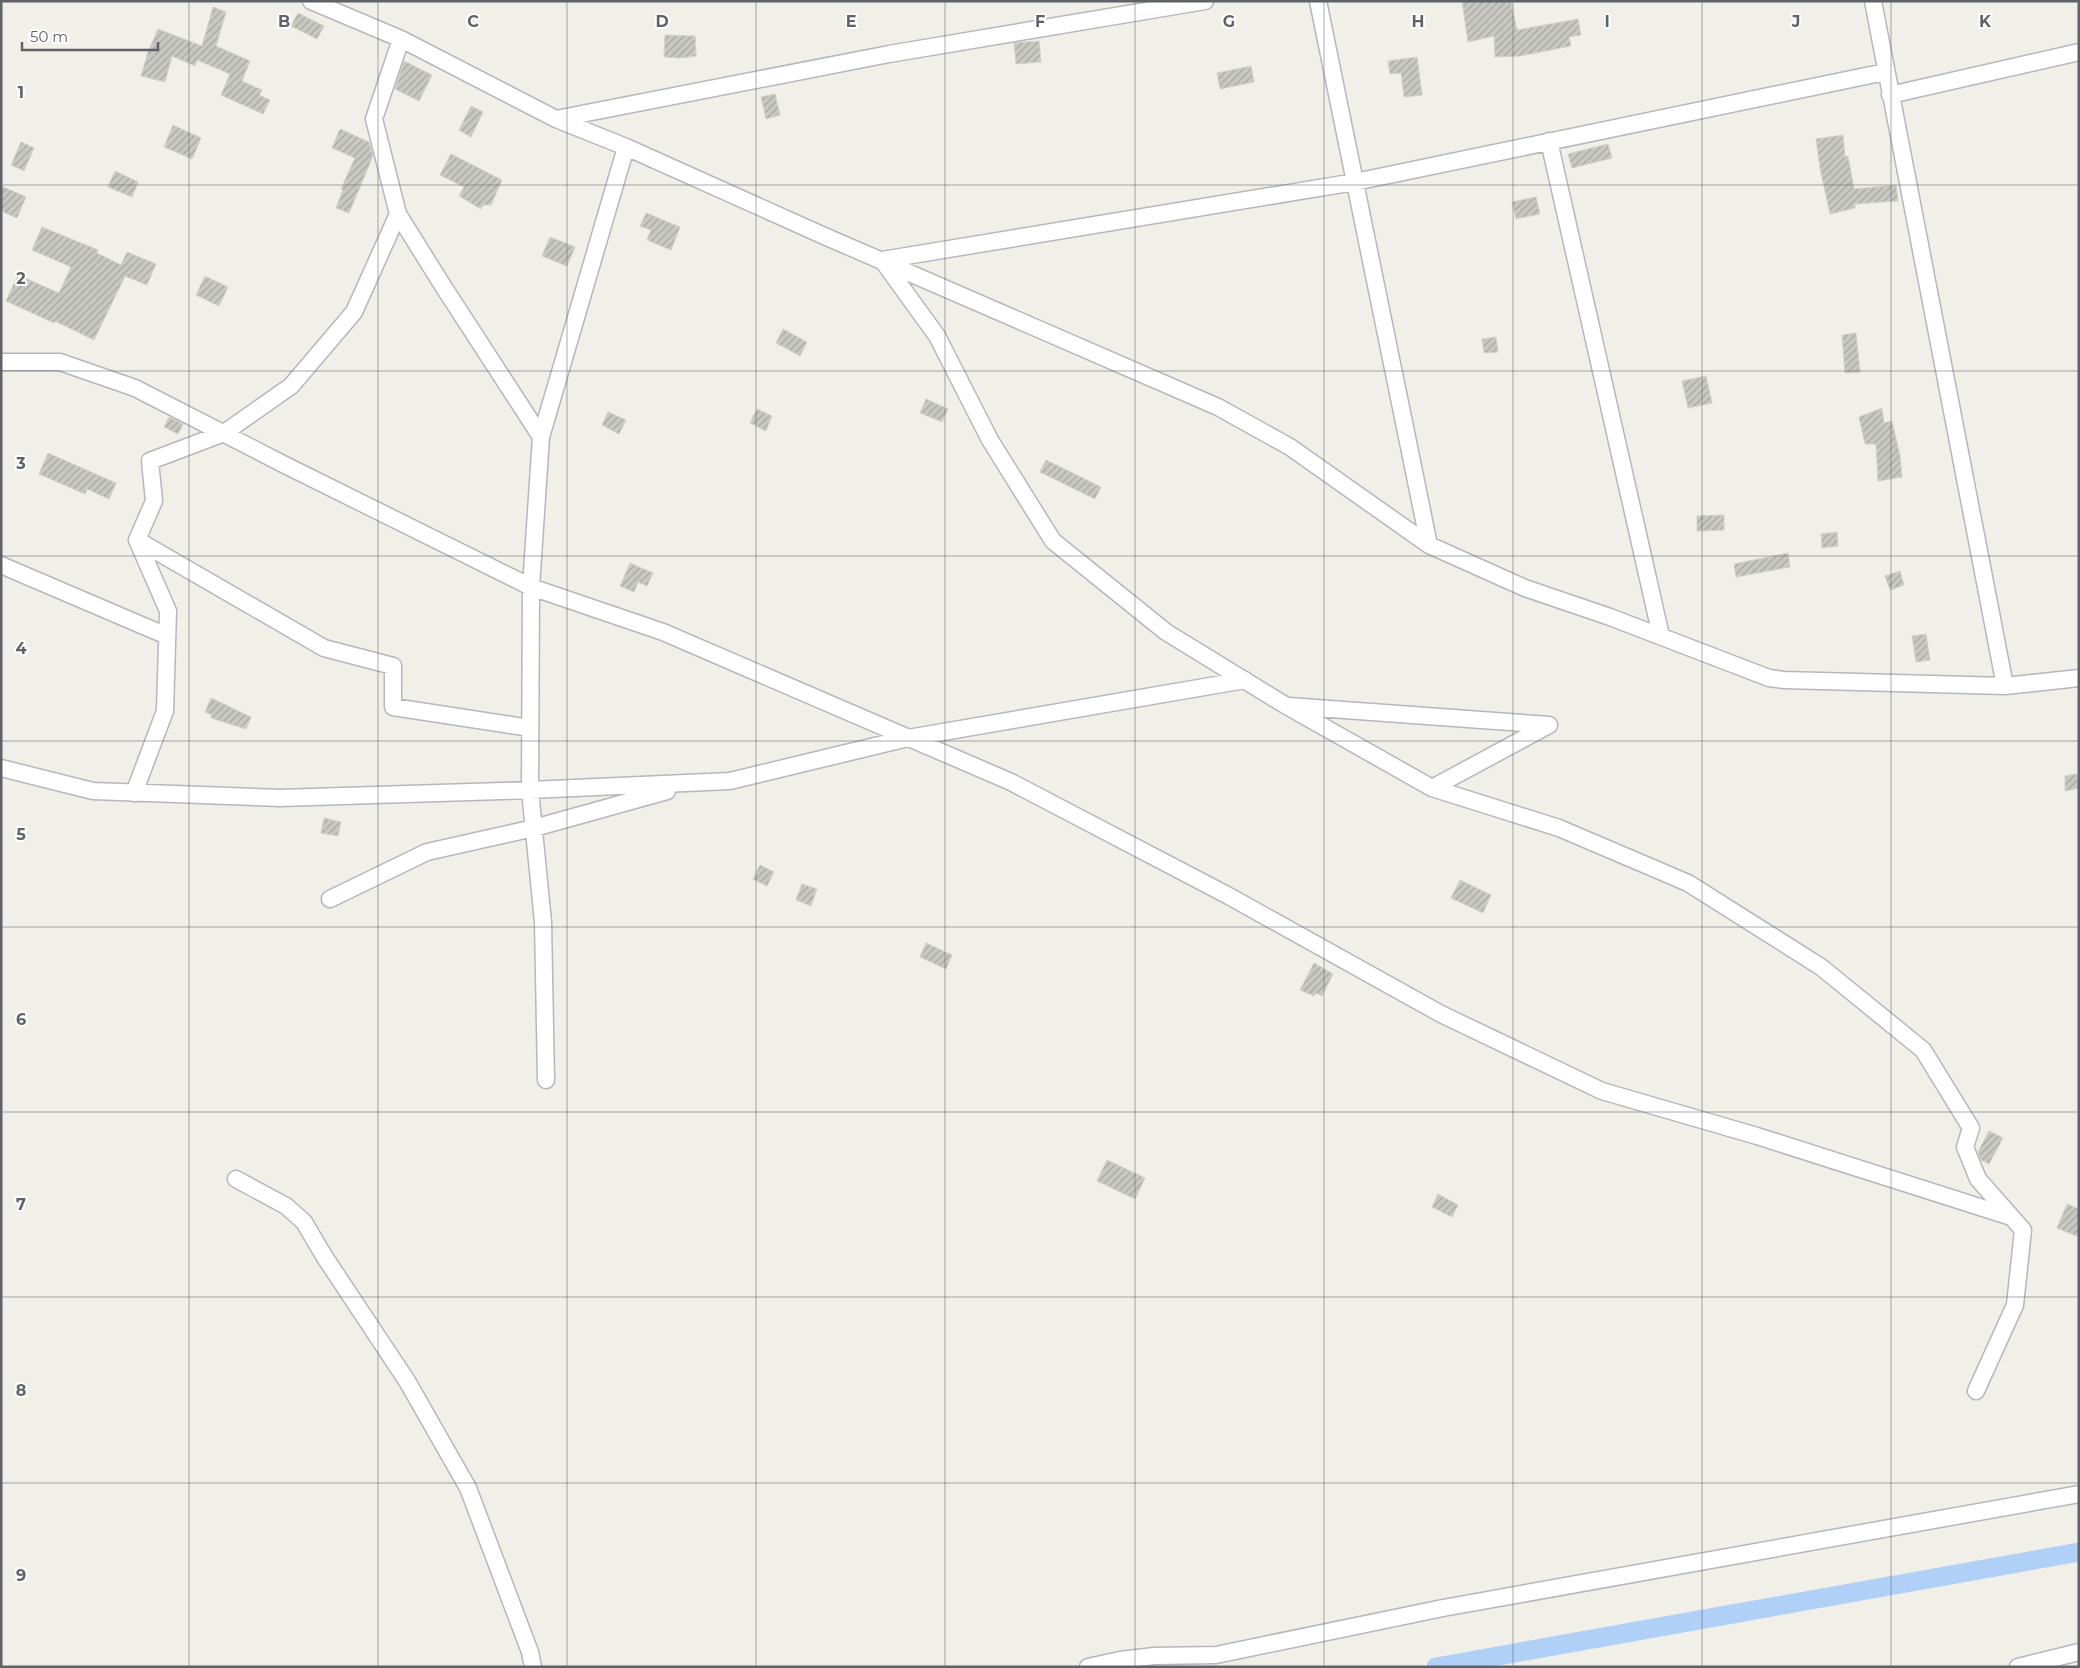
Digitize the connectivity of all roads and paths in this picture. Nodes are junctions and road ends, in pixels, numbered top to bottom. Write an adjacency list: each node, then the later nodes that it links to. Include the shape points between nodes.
1 (311, 1): 5 (street)
2 (1205, 1): 9 (street, via 889,54)
3 (1318, 1): 12 (street)
4 (1873, 1): 7 (street)
5 (401, 39): 9 (street); 13 (street, via 374,119)
6 (2079, 52): 8 (street)
7 (1885, 72): 8 (street); 10 (street)
8 (1890, 94): 26 (street)
9 (556, 119): 11 (street)
10 (1549, 141): 12 (street); 23 (street)
11 (626, 147): 14 (street); 17 (street)
12 (1355, 182): 14 (street); 19 (street)
13 (398, 214): 16 (street, via 354,312 291,386); 17 (street)
14 (882, 260): 19 (street, via 1218,407 1290,447); 25 (street, via 937,336 990,440 1054,541 1166,632)
15 (1, 362): 16 (street, via 60,362 135,388)
16 (224, 433): 18 (street, via 150,461 154,501); 21 (street)
17 (541, 437): 21 (street)
18 (137, 540): 22 (street, via 168,611); 28 (street, via 324,648 393,666 393,708)
19 (1429, 545): 23 (street, via 1525,588)
20 (1, 565): 22 (street)
21 (531, 587): 28 (street); 29 (street, via 663,632)
22 (168, 636): 34 (street, via 165,711)
23 (1661, 636): 26 (street, via 1769,678)
24 (2079, 678): 26 (street)
25 (1244, 680): 27 (street); 29 (street)
26 (2006, 686)
27 (1285, 705): 32 (street); 32 (street, via 1549,725)
28 (530, 728): 33 (street)
29 (908, 738): 31 (street, via 730,781); 39 (street, via 1012,782 1227,895 1441,1014 1602,1091)
30 (1, 768): 34 (street, via 93,791)
31 (694, 783): 33 (street); 35 (street)
32 (1432, 788): 39 (street, via 1559,828 1688,883 1821,967 1923,1050 1971,1128 1965,1147 1978,1179)
33 (530, 790): 34 (street, via 280,798); 35 (street)
34 (134, 793)
35 (534, 828): 36 (street, via 427,852); 37 (street, via 543,922)
36 (330, 898)
37 (546, 1080)
38 (236, 1179): 43 (street, via 286,1206 304,1222 408,1381 468,1488)
39 (2011, 1217): 40 (street, via 2023,1230 2015,1305)
40 (1976, 1391)
41 (2079, 1494): 44 (street, via 1443,1608 1216,1655 1154,1656)
42 (2079, 1652): 45 (street)
43 (533, 1667)
44 (1088, 1667)
45 (2018, 1667)

